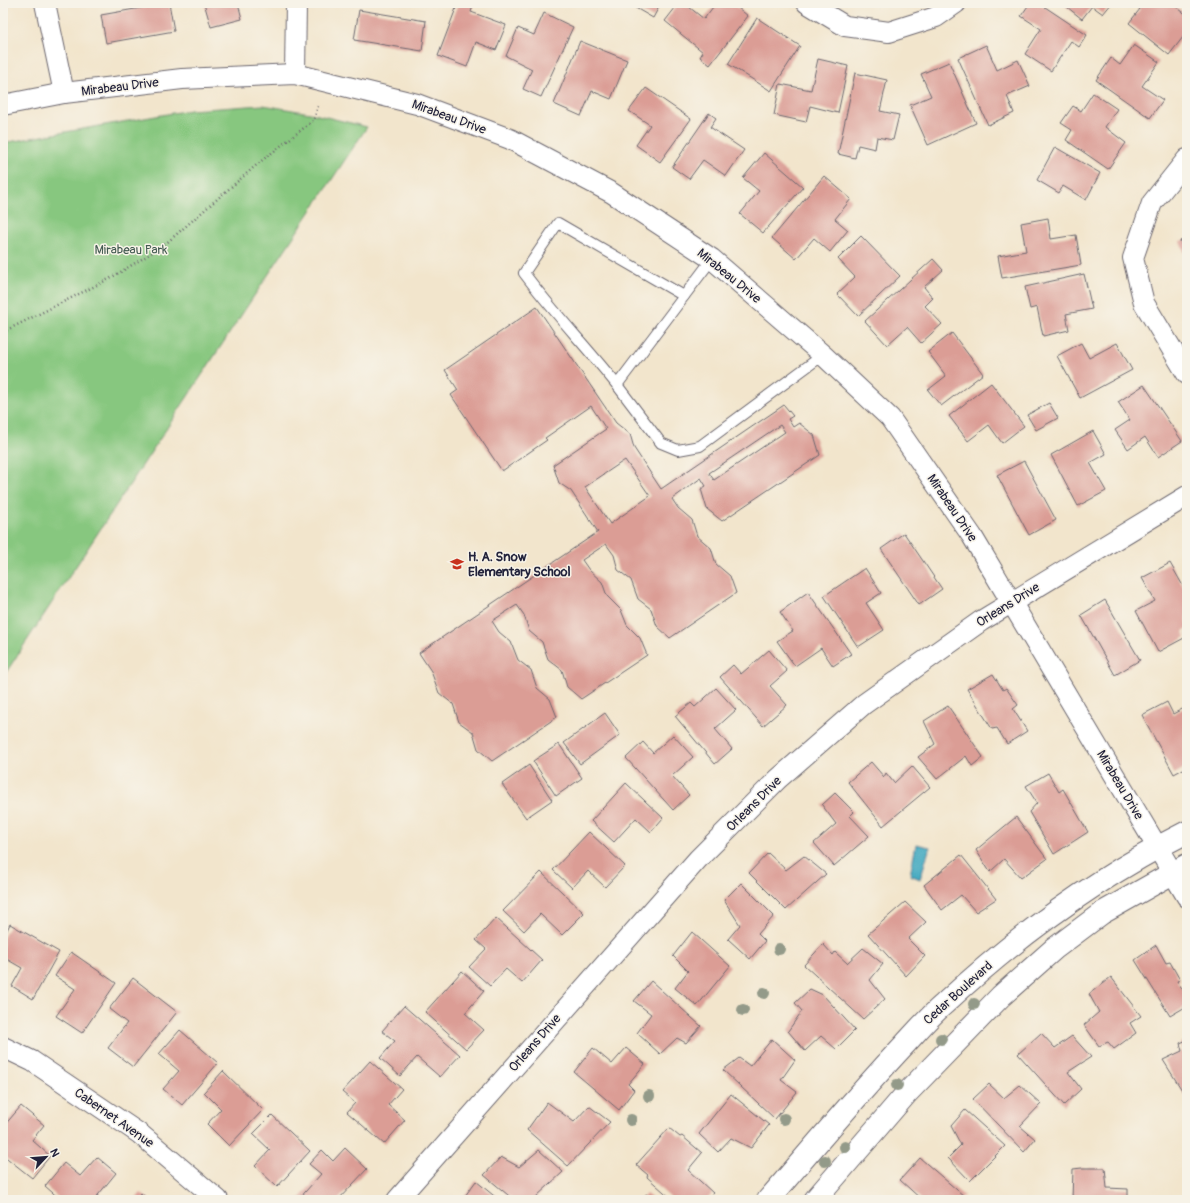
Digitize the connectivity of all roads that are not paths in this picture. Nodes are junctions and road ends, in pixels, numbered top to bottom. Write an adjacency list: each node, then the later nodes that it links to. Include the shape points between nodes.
1 (45, 3): 6 (street)
2 (296, 3): 5 (street)
3 (807, 3): 4 (street, via 845,26 889,32 936,17)
4 (956, 3)
5 (295, 74): 6 (street, Mirabeau Drive, via 182,79); 9 (street, Mirabeau Drive, via 417,104 510,139 612,193)
6 (64, 93): 7 (street, Mirabeau Drive)
7 (3, 105)
8 (1187, 160): 12 (street, via 1152,203 1133,258 1144,303)
9 (712, 259): 10 (lane); 11 (street, Mirabeau Drive)
10 (684, 296): 13 (lane); 13 (lane, via 558,223 524,273 550,309 582,342)
11 (824, 355): 13 (lane, via 700,446 678,450 661,443); 15 (street, Mirabeau Drive, via 890,418 972,536)
12 (1187, 374)
13 (617, 385)
14 (1187, 496): 15 (street, Orleans Drive)
15 (1012, 602): 17 (street, Mirabeau Drive); 22 (street, Orleans Drive, via 864,704 778,779 698,859)
16 (1187, 832): 17 (street, Cedar Boulevard)
17 (1157, 847): 18 (street, Mirabeau Drive); 23 (street, Cedar Boulevard, via 1091,887 1022,937 943,1004 876,1075)
18 (1180, 869): 19 (street, Mirabeau Drive); 24 (street, via 1102,913 1054,949 1001,996 906,1094)
19 (1187, 897)
20 (3, 1047): 21 (street, Cabernet Avenue, via 32,1061 140,1134)
21 (218, 1200)
22 (397, 1200)
23 (768, 1200)
24 (815, 1200)

